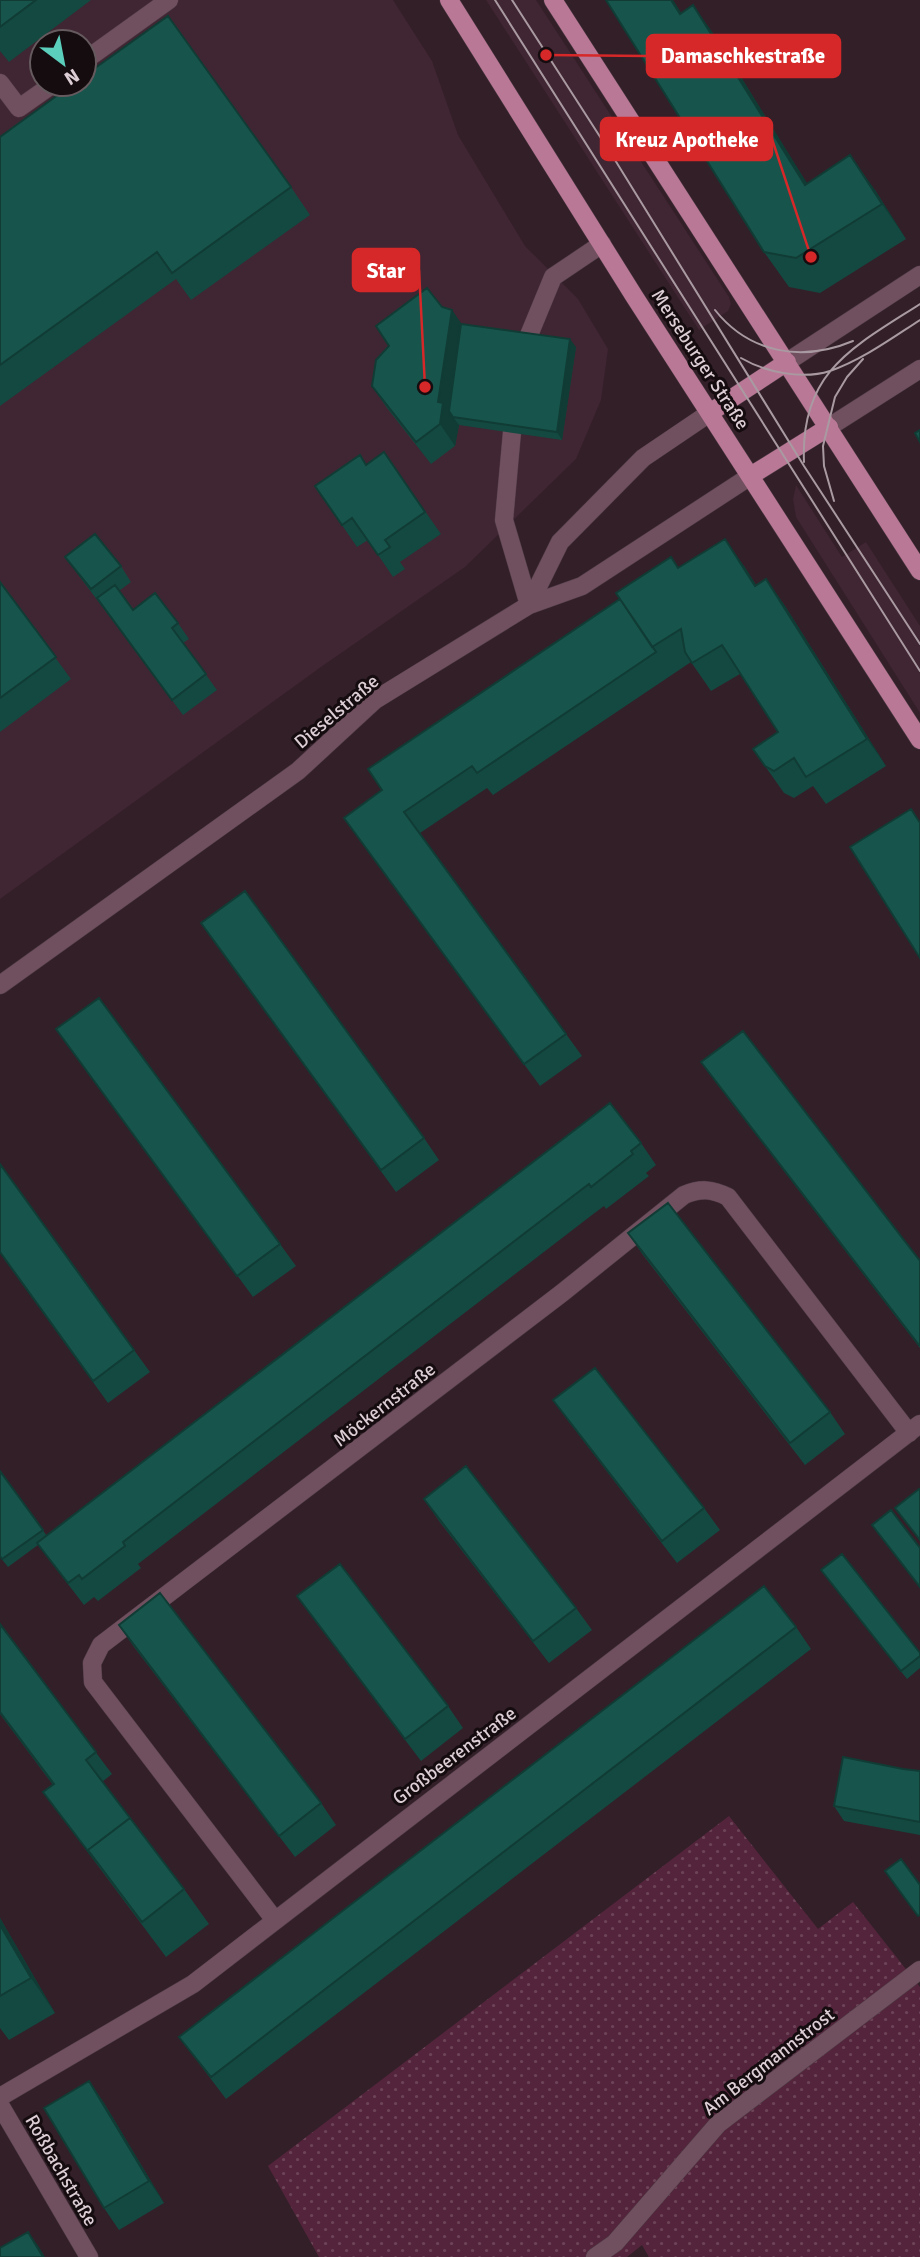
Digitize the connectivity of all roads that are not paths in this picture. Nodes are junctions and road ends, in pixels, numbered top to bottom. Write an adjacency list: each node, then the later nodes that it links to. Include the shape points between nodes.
1 (169, 0): 4 (street)
2 (449, 0): 7 (main road, Merseburger Straße)
3 (553, 0): 10 (main road)
4 (98, 51)
5 (0, 83): 6 (street, via 19,108)
6 (33, 98)
7 (602, 244): 9 (street, via 553,277); 12 (main road, Merseburger Straße)
8 (920, 275): 10 (street)
9 (527, 340)
10 (787, 362): 12 (main road); 13 (main road)
11 (920, 369): 13 (street)
12 (711, 412): 15 (main road, Merseburger Straße); 17 (street, via 643,458 560,542)
13 (829, 427): 15 (main road); 16 (main road)
14 (512, 432): 17 (street, via 504,520)
15 (752, 475): 17 (street, Dieselstraße, via 582,586); 18 (main road, Merseburger Straße)
16 (920, 570)
17 (529, 605): 19 (street, Dieselstraße, via 375,701 298,771)
18 (920, 740)
19 (0, 985)
20 (914, 1428): 21 (street, Großbeerenstraße); 21 (street, Möckernstraße, via 728,1197 698,1189 684,1195 101,1645 92,1663 93,1682)
21 (274, 1919): 23 (street, Großbeerenstraße, via 193,1984)
22 (920, 1970): 26 (street, Am Bergmannstrost, via 718,2124 615,2243)
23 (0, 2097)
24 (0, 2105): 25 (street, Roßbachstraße)
25 (89, 2257)
26 (595, 2257)

